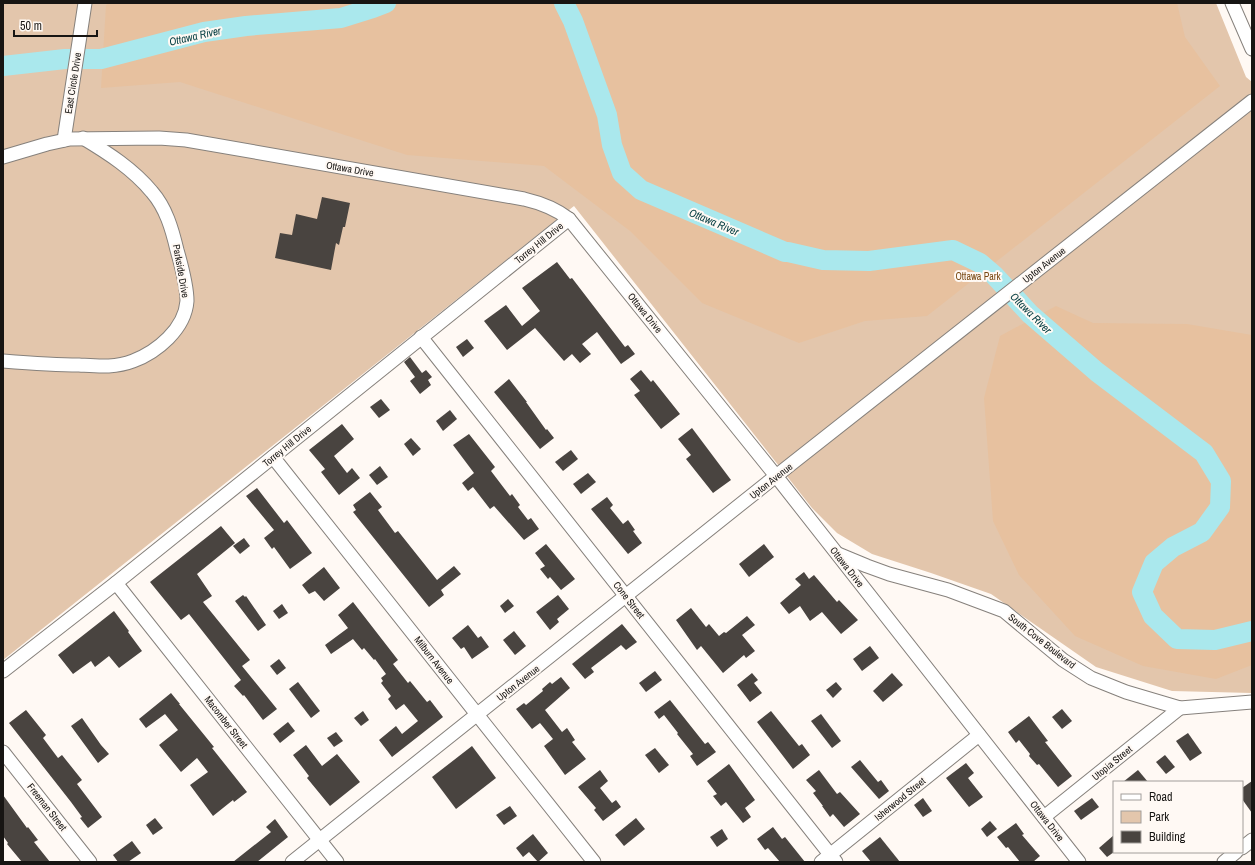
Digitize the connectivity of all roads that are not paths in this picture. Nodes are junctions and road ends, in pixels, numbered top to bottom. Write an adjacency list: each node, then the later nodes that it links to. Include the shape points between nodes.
1 (85, 3): 6 (street, East Circle Drive)
2 (1232, 3): 3 (street)
3 (1252, 49)
4 (1252, 101): 12 (street, Upton Avenue)
5 (83, 138): 6 (street, Ottawa Drive); 8 (street, Ottawa Drive, via 186,140 524,199 558,210); 10 (street, Parkside Drive, via 124,165 159,201 170,224 180,259 187,300 182,320 162,343 143,356 119,366)
6 (64, 140): 7 (street, Ottawa Drive)
7 (3, 157)
8 (569, 219): 9 (street, Torrey Hill Drive); 12 (street, Ottawa Drive)
9 (422, 338): 11 (street, Torrey Hill Drive); 15 (street, Cone Street)
10 (3, 361)
11 (273, 457): 14 (street, Torrey Hill Drive); 19 (street, Milburn Avenue)
12 (776, 476): 13 (street, Ottawa Drive); 15 (street, Upton Avenue)
13 (836, 553): 18 (street, South Cove Boulevard, via 867,566 948,590 1004,611 1063,660 1091,678 1126,692); 20 (street, Ottawa Drive)
14 (116, 583): 16 (street, Torrey Hill Drive); 23 (street, Macomber Street)
15 (626, 597): 19 (street, Upton Avenue); 27 (street, Cone Street)
16 (3, 671)
17 (1252, 702): 18 (street, South Cove Boulevard)
18 (1180, 708): 22 (street, Utopia Street)
19 (478, 715): 23 (street, Upton Avenue); 31 (street, Milburn Avenue)
20 (979, 735): 22 (street, Ottawa Drive); 27 (street, Isherwood Street)
21 (3, 752): 28 (street, Freeman Street)
22 (1044, 817): 32 (street, Ottawa Drive)
23 (319, 840): 29 (street, Upton Avenue); 30 (street, Macomber Street)
24 (1252, 840): 25 (street)
25 (1243, 847)
26 (1235, 853): 33 (street)
27 (829, 860)
28 (90, 862)
29 (292, 862)
30 (337, 862)
31 (594, 862)
32 (1079, 862)
33 (1224, 862)

